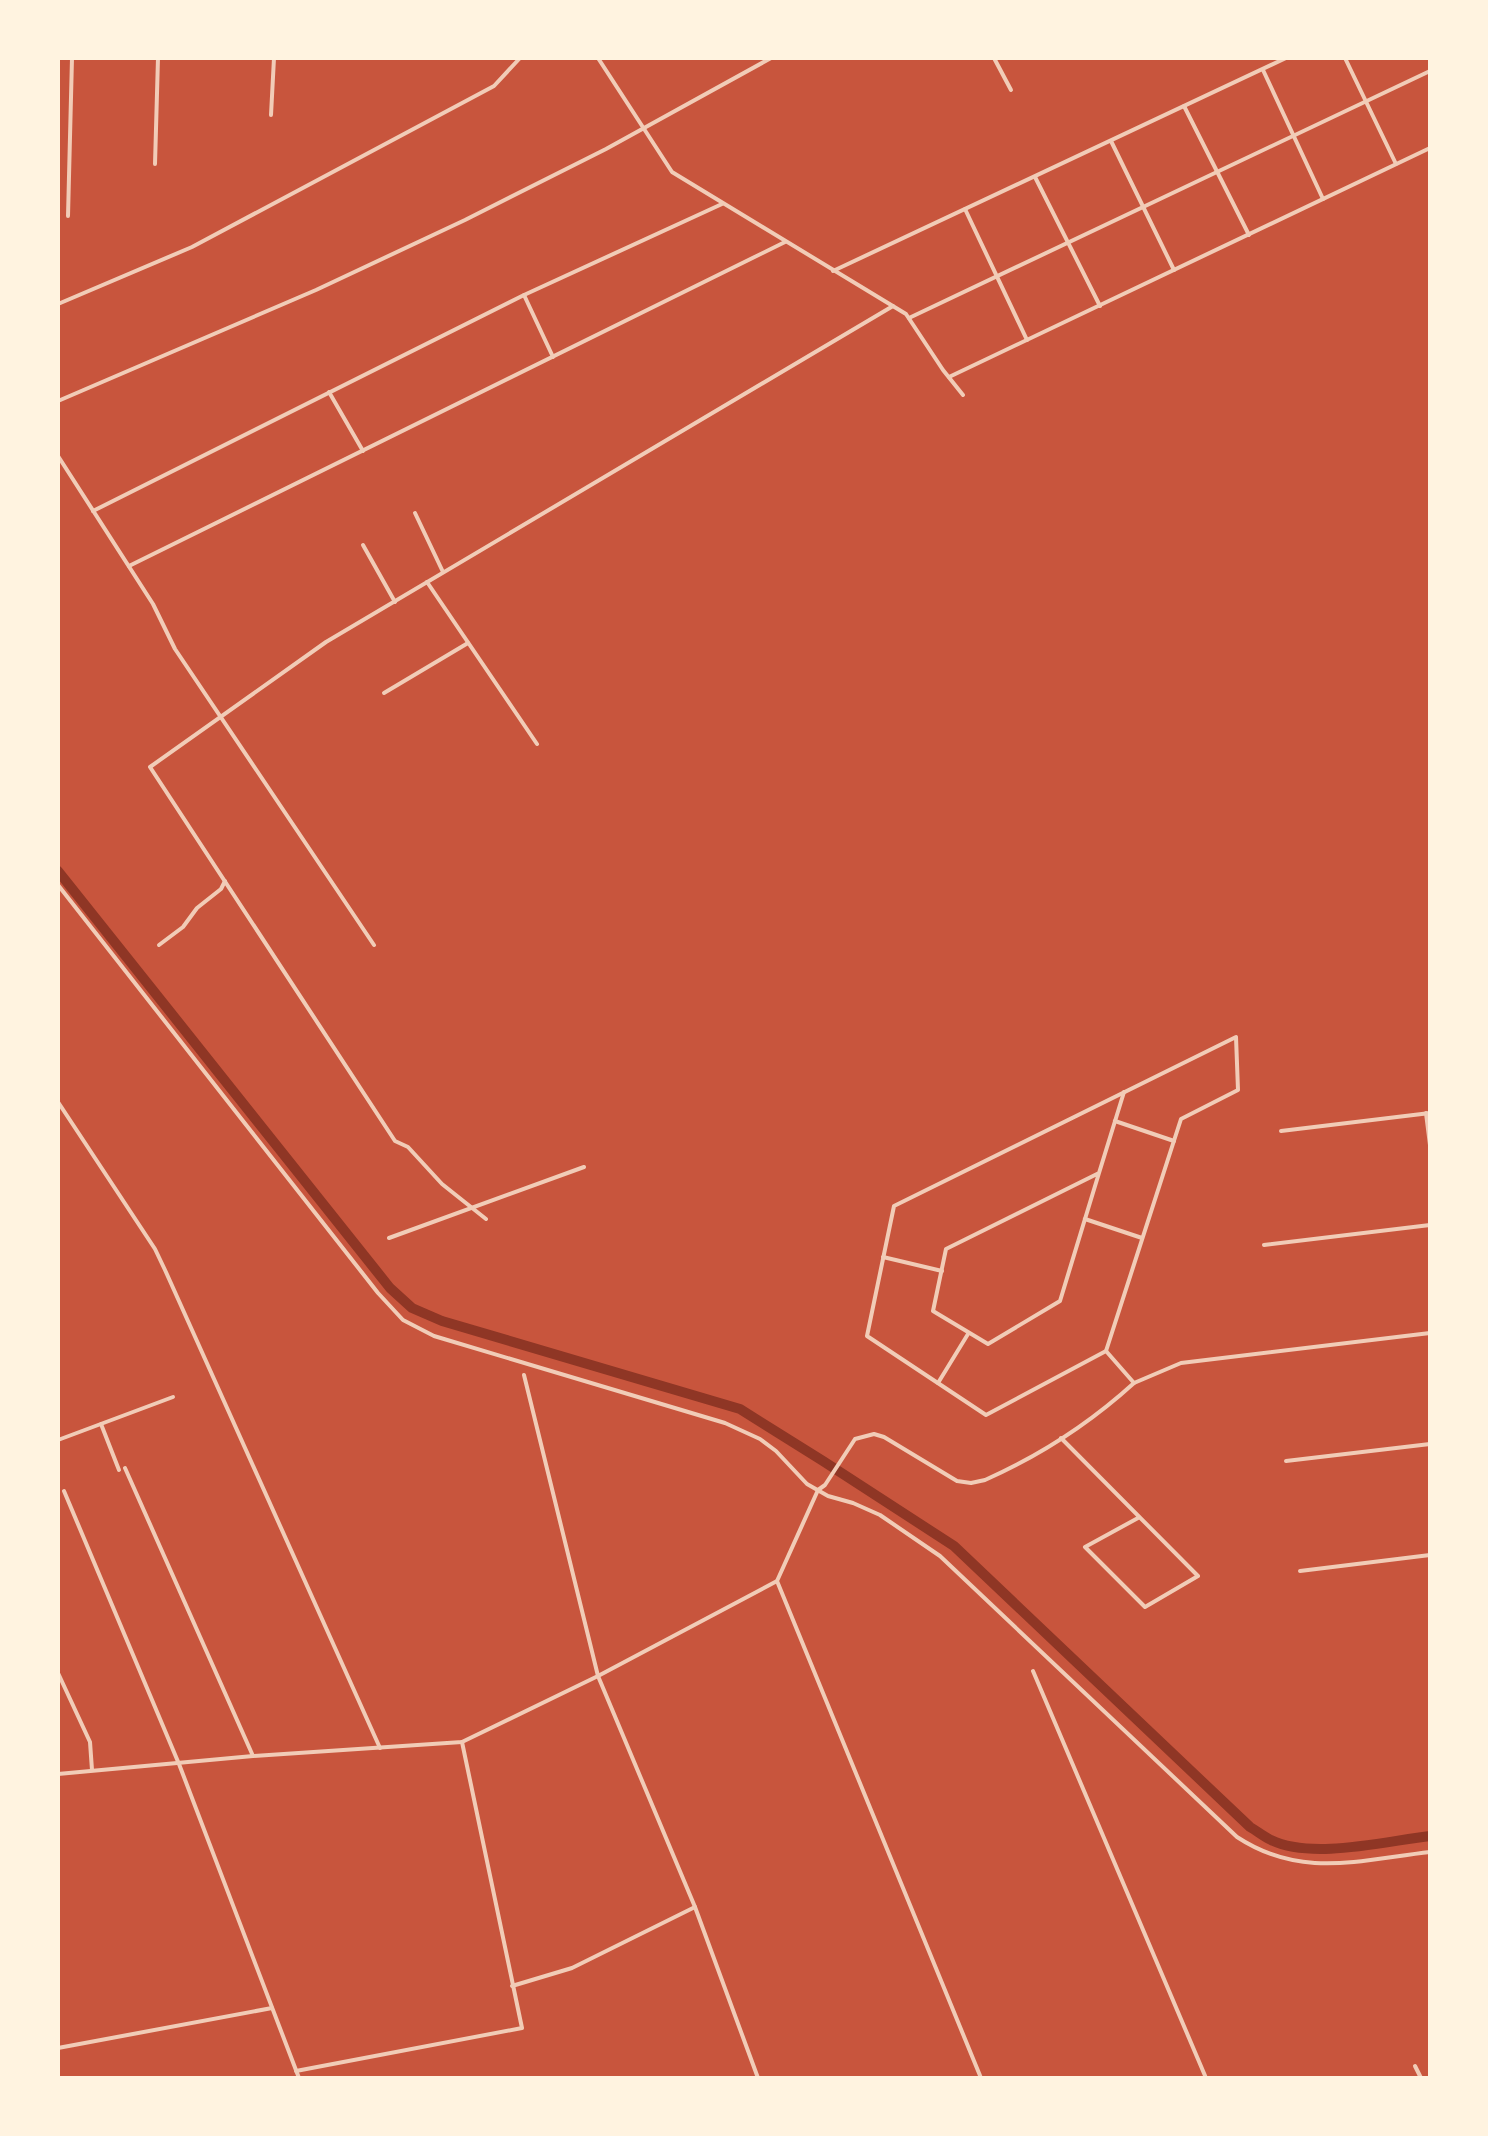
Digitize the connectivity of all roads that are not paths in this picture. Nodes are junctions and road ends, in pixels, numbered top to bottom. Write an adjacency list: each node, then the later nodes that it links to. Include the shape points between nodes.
1 (72, 58): 28 (street)
2 (158, 58): 20 (street)
3 (274, 58): 15 (street)
4 (520, 58): 36 (street, via 494,86 239,224)
5 (598, 58): 16 (street)
6 (771, 58): 16 (street)
7 (994, 58): 12 (street)
8 (1286, 58): 10 (street)
9 (1345, 58): 13 (street)
10 (1263, 70): 14 (street); 17 (street)
11 (1430, 71): 13 (street)
12 (1011, 90)
13 (1366, 101): 17 (street); 21 (street)
14 (1184, 106): 18 (street); 22 (street)
15 (271, 115)
16 (642, 127): 25 (street, via 672,172); 45 (street, via 452,227)
17 (1293, 137): 22 (street); 24 (street)
18 (1111, 141): 23 (street); 26 (street)
19 (1430, 148): 21 (street)
20 (155, 164)
21 (1396, 164): 24 (street)
22 (1216, 173): 26 (street); 29 (street)
23 (1035, 177): 27 (street); 31 (street)
24 (1323, 199): 29 (street)
25 (722, 204): 30 (street); 35 (street)
26 (1143, 208): 31 (street); 32 (street)
27 (965, 209): 33 (street); 34 (street)
28 (68, 216)
29 (1249, 235): 32 (street)
30 (785, 242): 33 (street); 41 (street)
31 (1069, 242): 34 (street); 38 (street)
32 (1174, 270): 38 (street)
33 (833, 271): 37 (street)
34 (996, 276): 39 (street); 40 (street)
35 (524, 295): 41 (street); 43 (street)
36 (58, 304)
37 (893, 306): 39 (street); 52 (street)
38 (1100, 306): 40 (street)
39 (909, 318): 42 (street)
40 (1027, 340): 42 (street)
41 (553, 357): 46 (street)
42 (949, 377): 44 (street)
43 (329, 392): 46 (street); 48 (street)
44 (963, 395)
45 (58, 401)
46 (363, 451): 51 (street)
47 (58, 456): 48 (street)
48 (93, 511): 51 (street)
49 (415, 513): 52 (street)
50 (363, 545): 54 (street)
51 (129, 566): 57 (street)
52 (443, 573): 53 (street)
53 (427, 582): 54 (street); 55 (street)
54 (395, 602): 57 (street, via 326,642)
55 (468, 642): 56 (street); 58 (street)
56 (384, 693)
57 (221, 718): 59 (street, via 150,767); 62 (street)
58 (537, 744)
59 (225, 881): 61 (street); 72 (street, via 395,1141)
60 (58, 885): 93 (street, via 403,1320 434,1336 743,1430 776,1451)
61 (159, 945)
62 (374, 945)
63 (1124, 1092): 66 (street); 68 (street, via 1236,1037 1238,1090 1181,1119); 79 (street, via 894,1206)
64 (58, 1102): 103 (street, via 155,1249)
65 (1428, 1113): 67 (street); 69 (street)
66 (1115, 1121): 68 (street); 71 (street)
67 (1281, 1131)
68 (1174, 1141): 77 (street)
69 (1430, 1145)
70 (584, 1167): 72 (street)
71 (1099, 1173): 74 (street); 80 (street, via 946,1249)
72 (471, 1207): 73 (street); 76 (street)
73 (486, 1219)
74 (1085, 1219): 77 (street); 81 (street, via 1060,1301 988,1344)
75 (1430, 1225): 78 (street)
76 (389, 1238)
77 (1142, 1238): 83 (street)
78 (1264, 1245)
79 (883, 1257): 80 (street); 85 (street, via 867,1336)
80 (942, 1271): 81 (street, via 933,1311)
81 (968, 1333): 85 (street)
82 (1430, 1333): 86 (street, via 1181,1363)
83 (1106, 1351): 85 (street, via 986,1415); 86 (street)
84 (524, 1375): 101 (street)
85 (938, 1383)
86 (1134, 1383): 89 (street)
87 (173, 1397): 88 (street)
88 (101, 1424): 90 (street); 104 (street)
89 (1061, 1438): 93 (street, via 998,1475 971,1483 944,1475 884,1437 864,1435 855,1439); 95 (street)
90 (58, 1440)
91 (1430, 1444): 92 (street)
92 (1286, 1461)
93 (818, 1490): 98 (street); 108 (street, via 880,1515 940,1556 1255,1850 1319,1864)
94 (64, 1491): 105 (street)
95 (1138, 1518): 95 (street, via 1198,1576 1145,1607 1085,1547)
96 (1430, 1555): 97 (street)
97 (1300, 1571)
98 (777, 1581): 101 (street); 117 (street)
99 (1033, 1671): 118 (street)
100 (58, 1673): 106 (street, via 90,1742)
101 (598, 1676): 102 (street); 109 (street)
102 (462, 1742): 103 (street); 110 (street)
103 (380, 1748): 104 (street)
104 (253, 1756): 105 (street)
105 (179, 1764): 106 (street); 111 (street)
106 (92, 1770): 107 (street)
107 (58, 1774)
108 (1430, 1852)
109 (695, 1907): 110 (street, via 572,1968); 116 (street)
110 (512, 1986): 114 (street, via 522,2028)
111 (272, 2008): 112 (street); 114 (street)
112 (58, 2048)
113 (1415, 2066): 119 (street)
114 (296, 2071): 115 (street)
115 (299, 2078)
116 (758, 2078)
117 (981, 2078)
118 (1206, 2078)
119 (1421, 2078)

